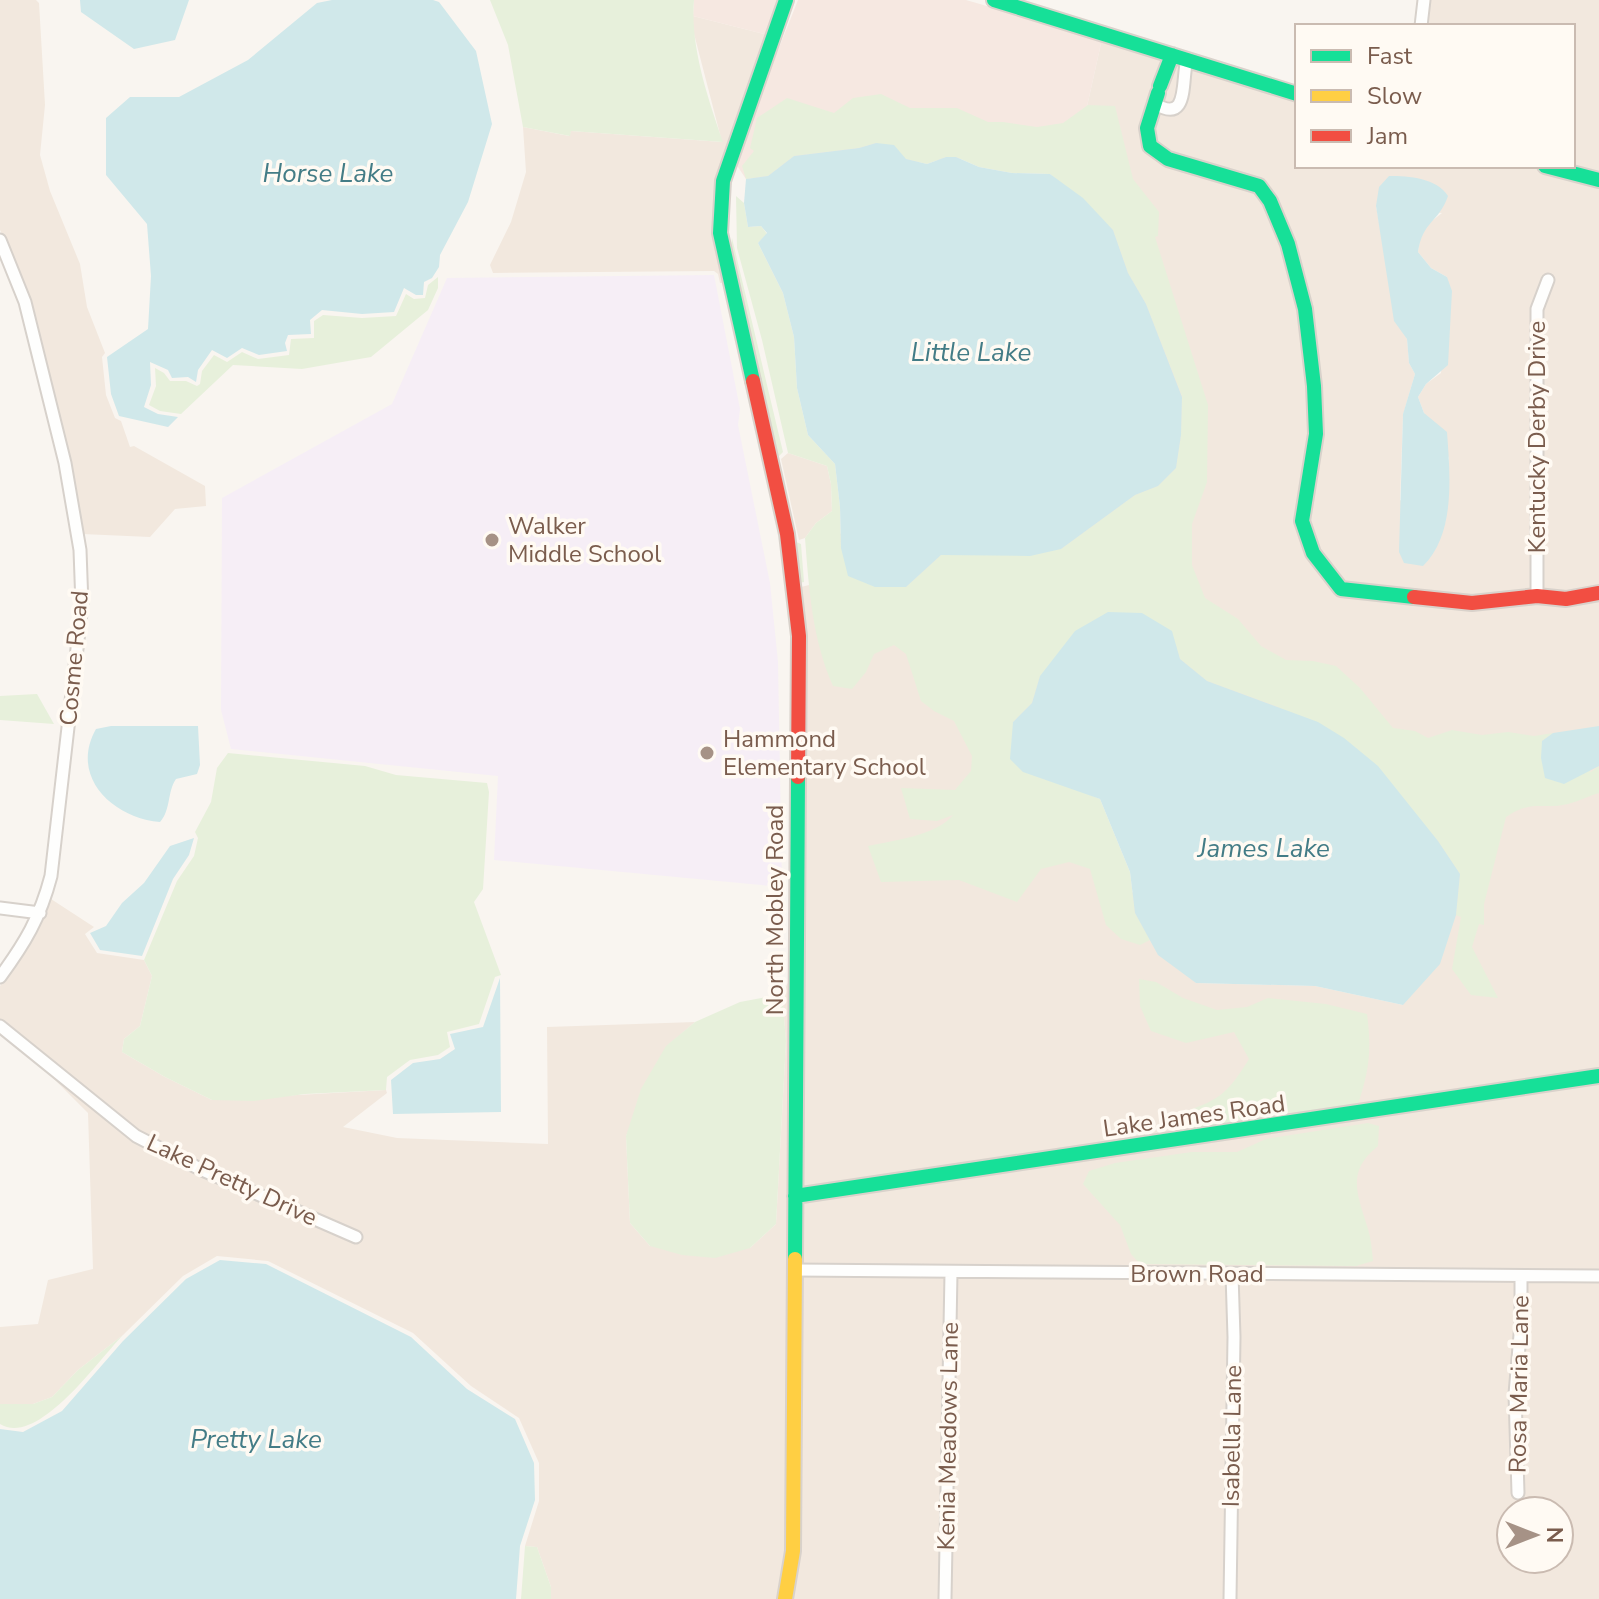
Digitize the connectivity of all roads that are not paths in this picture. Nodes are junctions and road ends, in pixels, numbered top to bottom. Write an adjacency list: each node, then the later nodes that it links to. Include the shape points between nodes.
1 (786, 0): 19 (street, North Mobley Road, via 723,181 720,233 787,534 799,636)
2 (994, 0): 5 (street)
3 (1424, 0): 4 (street)
4 (1421, 24)
5 (1179, 57): 6 (street); 7 (street); 7 (street, via 1182,101 1166,109)
6 (1295, 93)
7 (1157, 94): 13 (street, via 1147,128 1150,146 1168,159 1259,186 1288,244 1305,309 1314,386 1316,434 1302,521 1313,553 1341,589 1472,603)
8 (1553, 168): 9 (street)
9 (1599, 180)
10 (0, 240): 15 (street, Cosme Road, via 25,302 65,463 80,550 80,620 51,876)
11 (1548, 280): 13 (street, Kentucky Derby Drive, via 1537,309)
12 (1599, 593): 13 (street, via 1566,599)
13 (1537, 596)
14 (0, 908): 15 (street)
15 (40, 913): 16 (street, Cosme Road)
16 (0, 977)
17 (0, 1026): 20 (street, Lake Pretty Drive, via 136,1136)
18 (1599, 1076): 19 (street, Lake James Road)
19 (795, 1196): 21 (street, North Mobley Road)
20 (356, 1237)
21 (794, 1270): 22 (street, Brown Road); 27 (street, North Mobley Road, via 793,1551)
22 (951, 1273): 23 (street, Brown Road); 28 (street, Kenia Meadows Lane)
23 (1232, 1274): 24 (street, Brown Road); 29 (street, Isabella Lane)
24 (1521, 1276): 25 (street, Brown Road); 26 (street, Rosa Maria Lane, via 1515,1394)
25 (1599, 1276)
26 (1518, 1493)
27 (785, 1599)
28 (945, 1599)
29 (1230, 1599)

